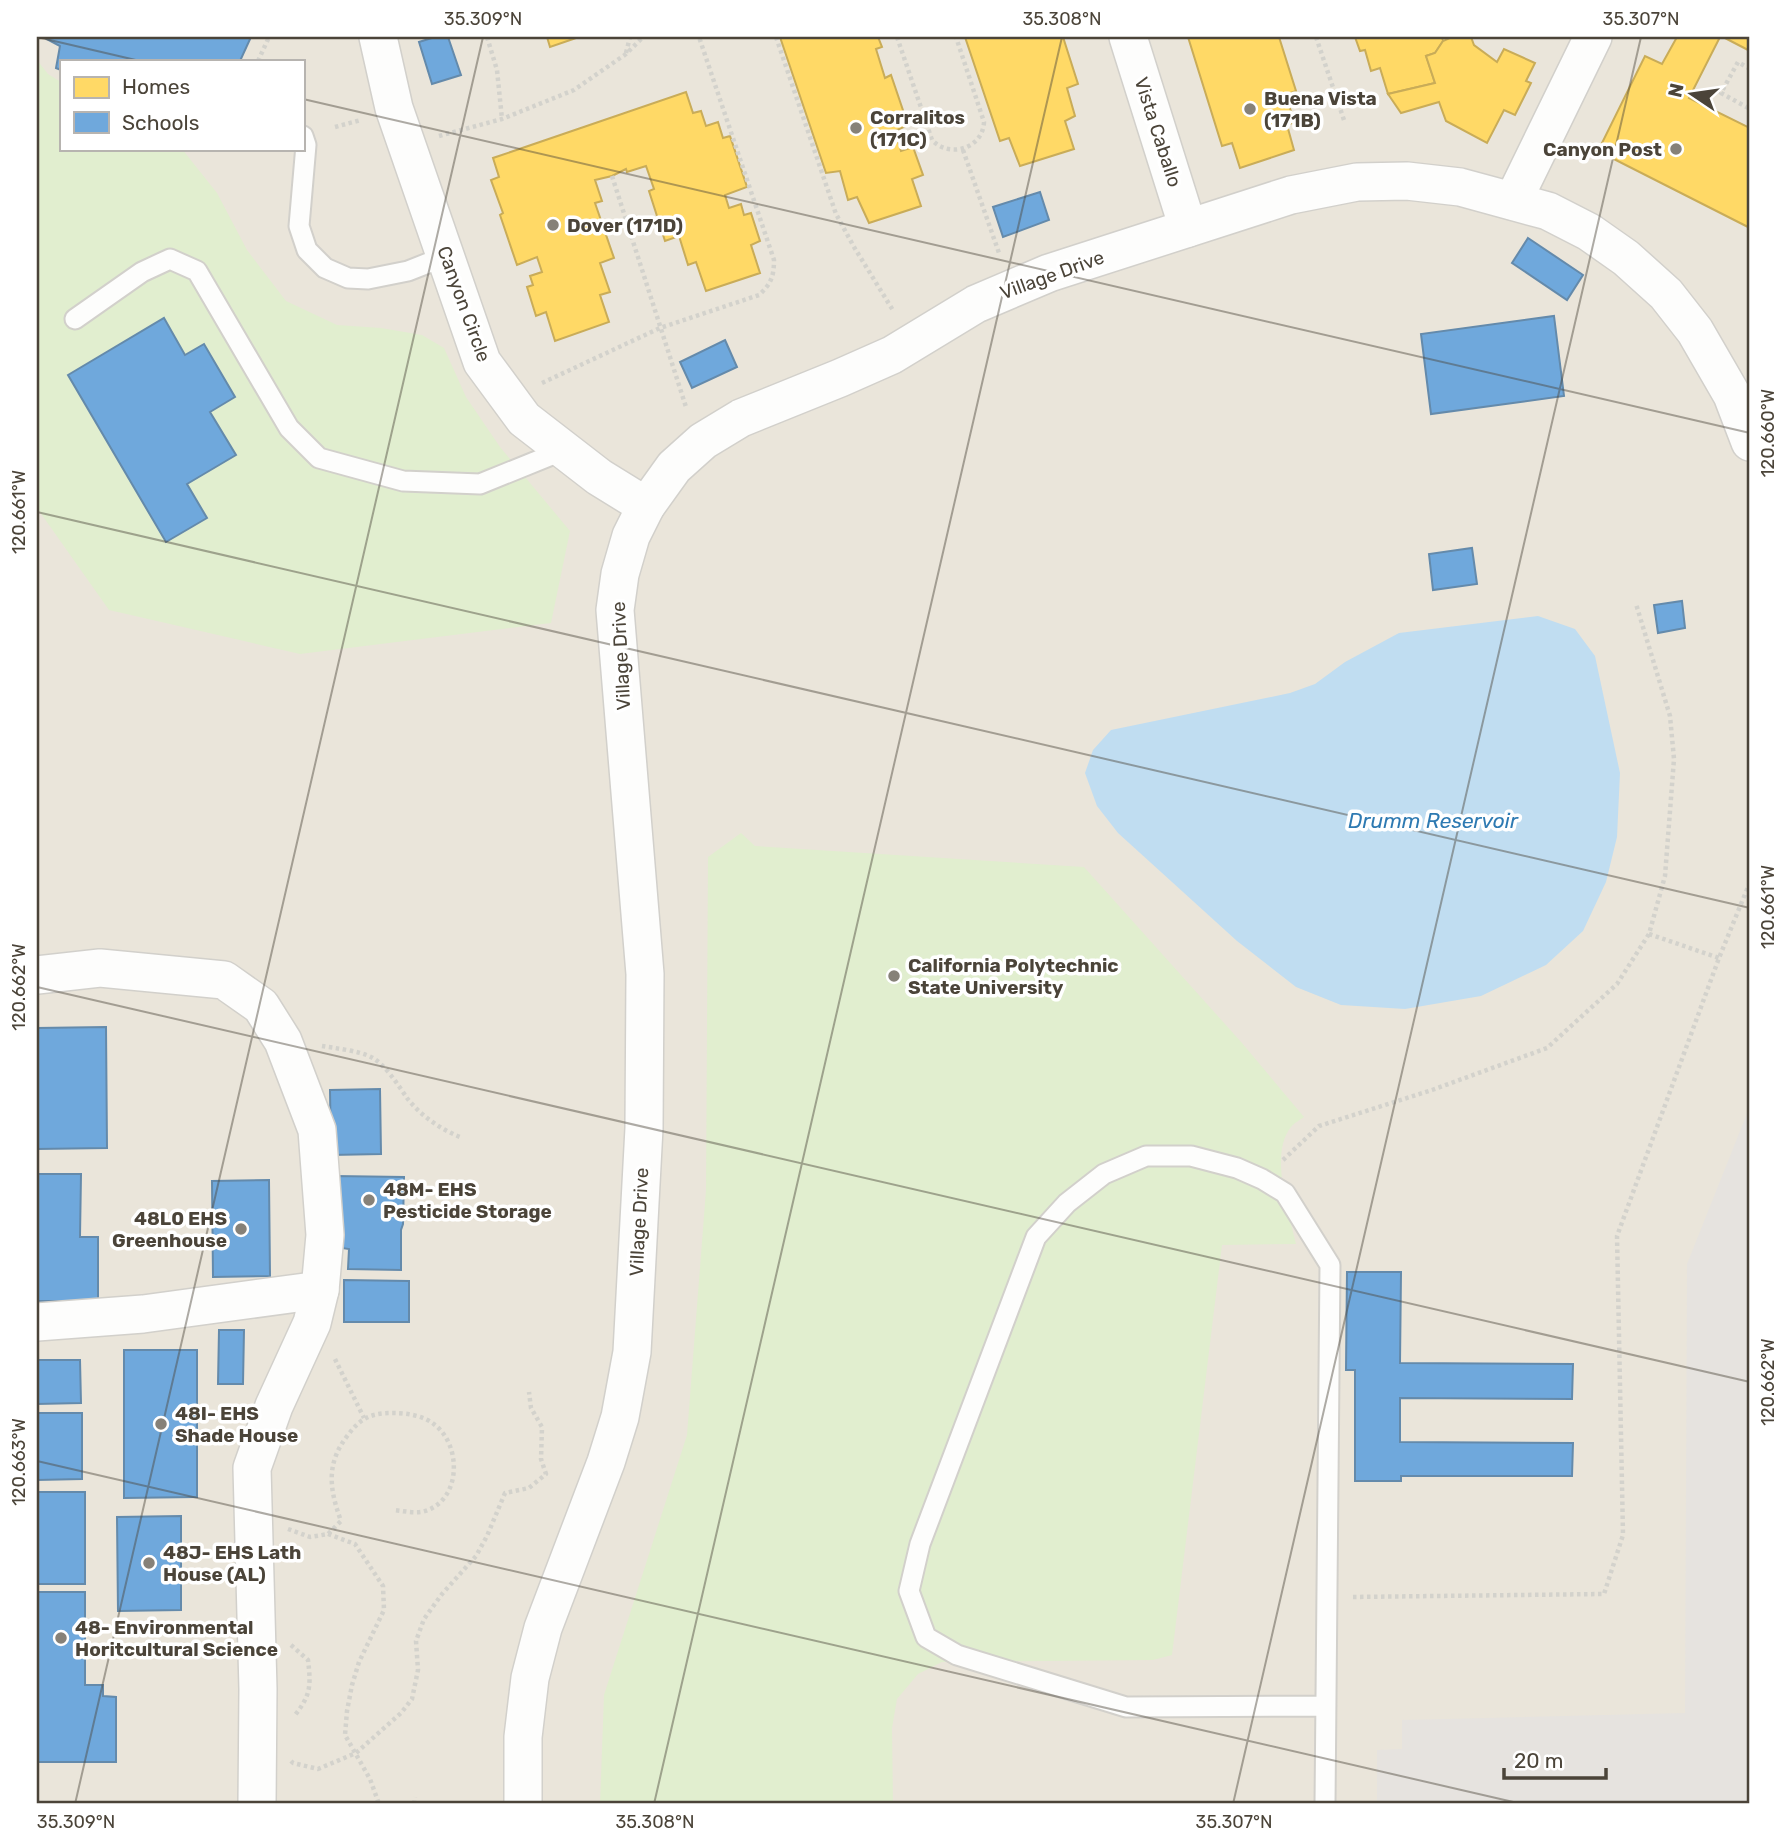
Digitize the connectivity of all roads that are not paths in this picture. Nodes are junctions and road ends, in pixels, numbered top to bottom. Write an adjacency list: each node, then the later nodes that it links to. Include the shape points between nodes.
1 (378, 37): 7 (street, Canyon Circle, via 394,108)
2 (1128, 37): 6 (street, Vista Caballo)
3 (1593, 37): 5 (street)
4 (304, 139): 7 (lane, via 299,226 307,250 324,268 348,278 368,279 408,271)
5 (1513, 201): 6 (street, Village Drive, via 1460,187 1357,182 1291,195); 9 (street, Village Drive, via 1548,211 1626,258 1666,295)
6 (1188, 228): 12 (street, Village Drive, via 1013,288 976,304 891,355 741,418 683,458)
7 (446, 256): 11 (street, Canyon Circle, via 482,362 524,419)
8 (75, 319): 11 (lane, via 142,272 170,259 197,271 289,428 319,458 403,481 480,484)
9 (1741, 391): 10 (street, Village Drive)
10 (1750, 442)
11 (564, 450): 12 (street, Canyon Circle)
12 (646, 506): 18 (street, Village Drive, via 631,536 615,610 645,974 644,1128 632,1352 620,1418 543,1628 530,1678 523,1737)
13 (37, 975): 14 (street, via 100,968 224,980 261,1006 283,1041 317,1130 325,1235)
14 (316, 1307): 15 (street); 17 (street, via 252,1468)
15 (37, 1322)
16 (1326, 1706): 16 (lane, via 1126,1707 957,1655 926,1637 909,1591 920,1544 1036,1237 1067,1203 1104,1174 1146,1156 1191,1156 1262,1179 1284,1193 1330,1265); 19 (lane)
17 (257, 1804)
18 (523, 1804)
19 (1325, 1804)

